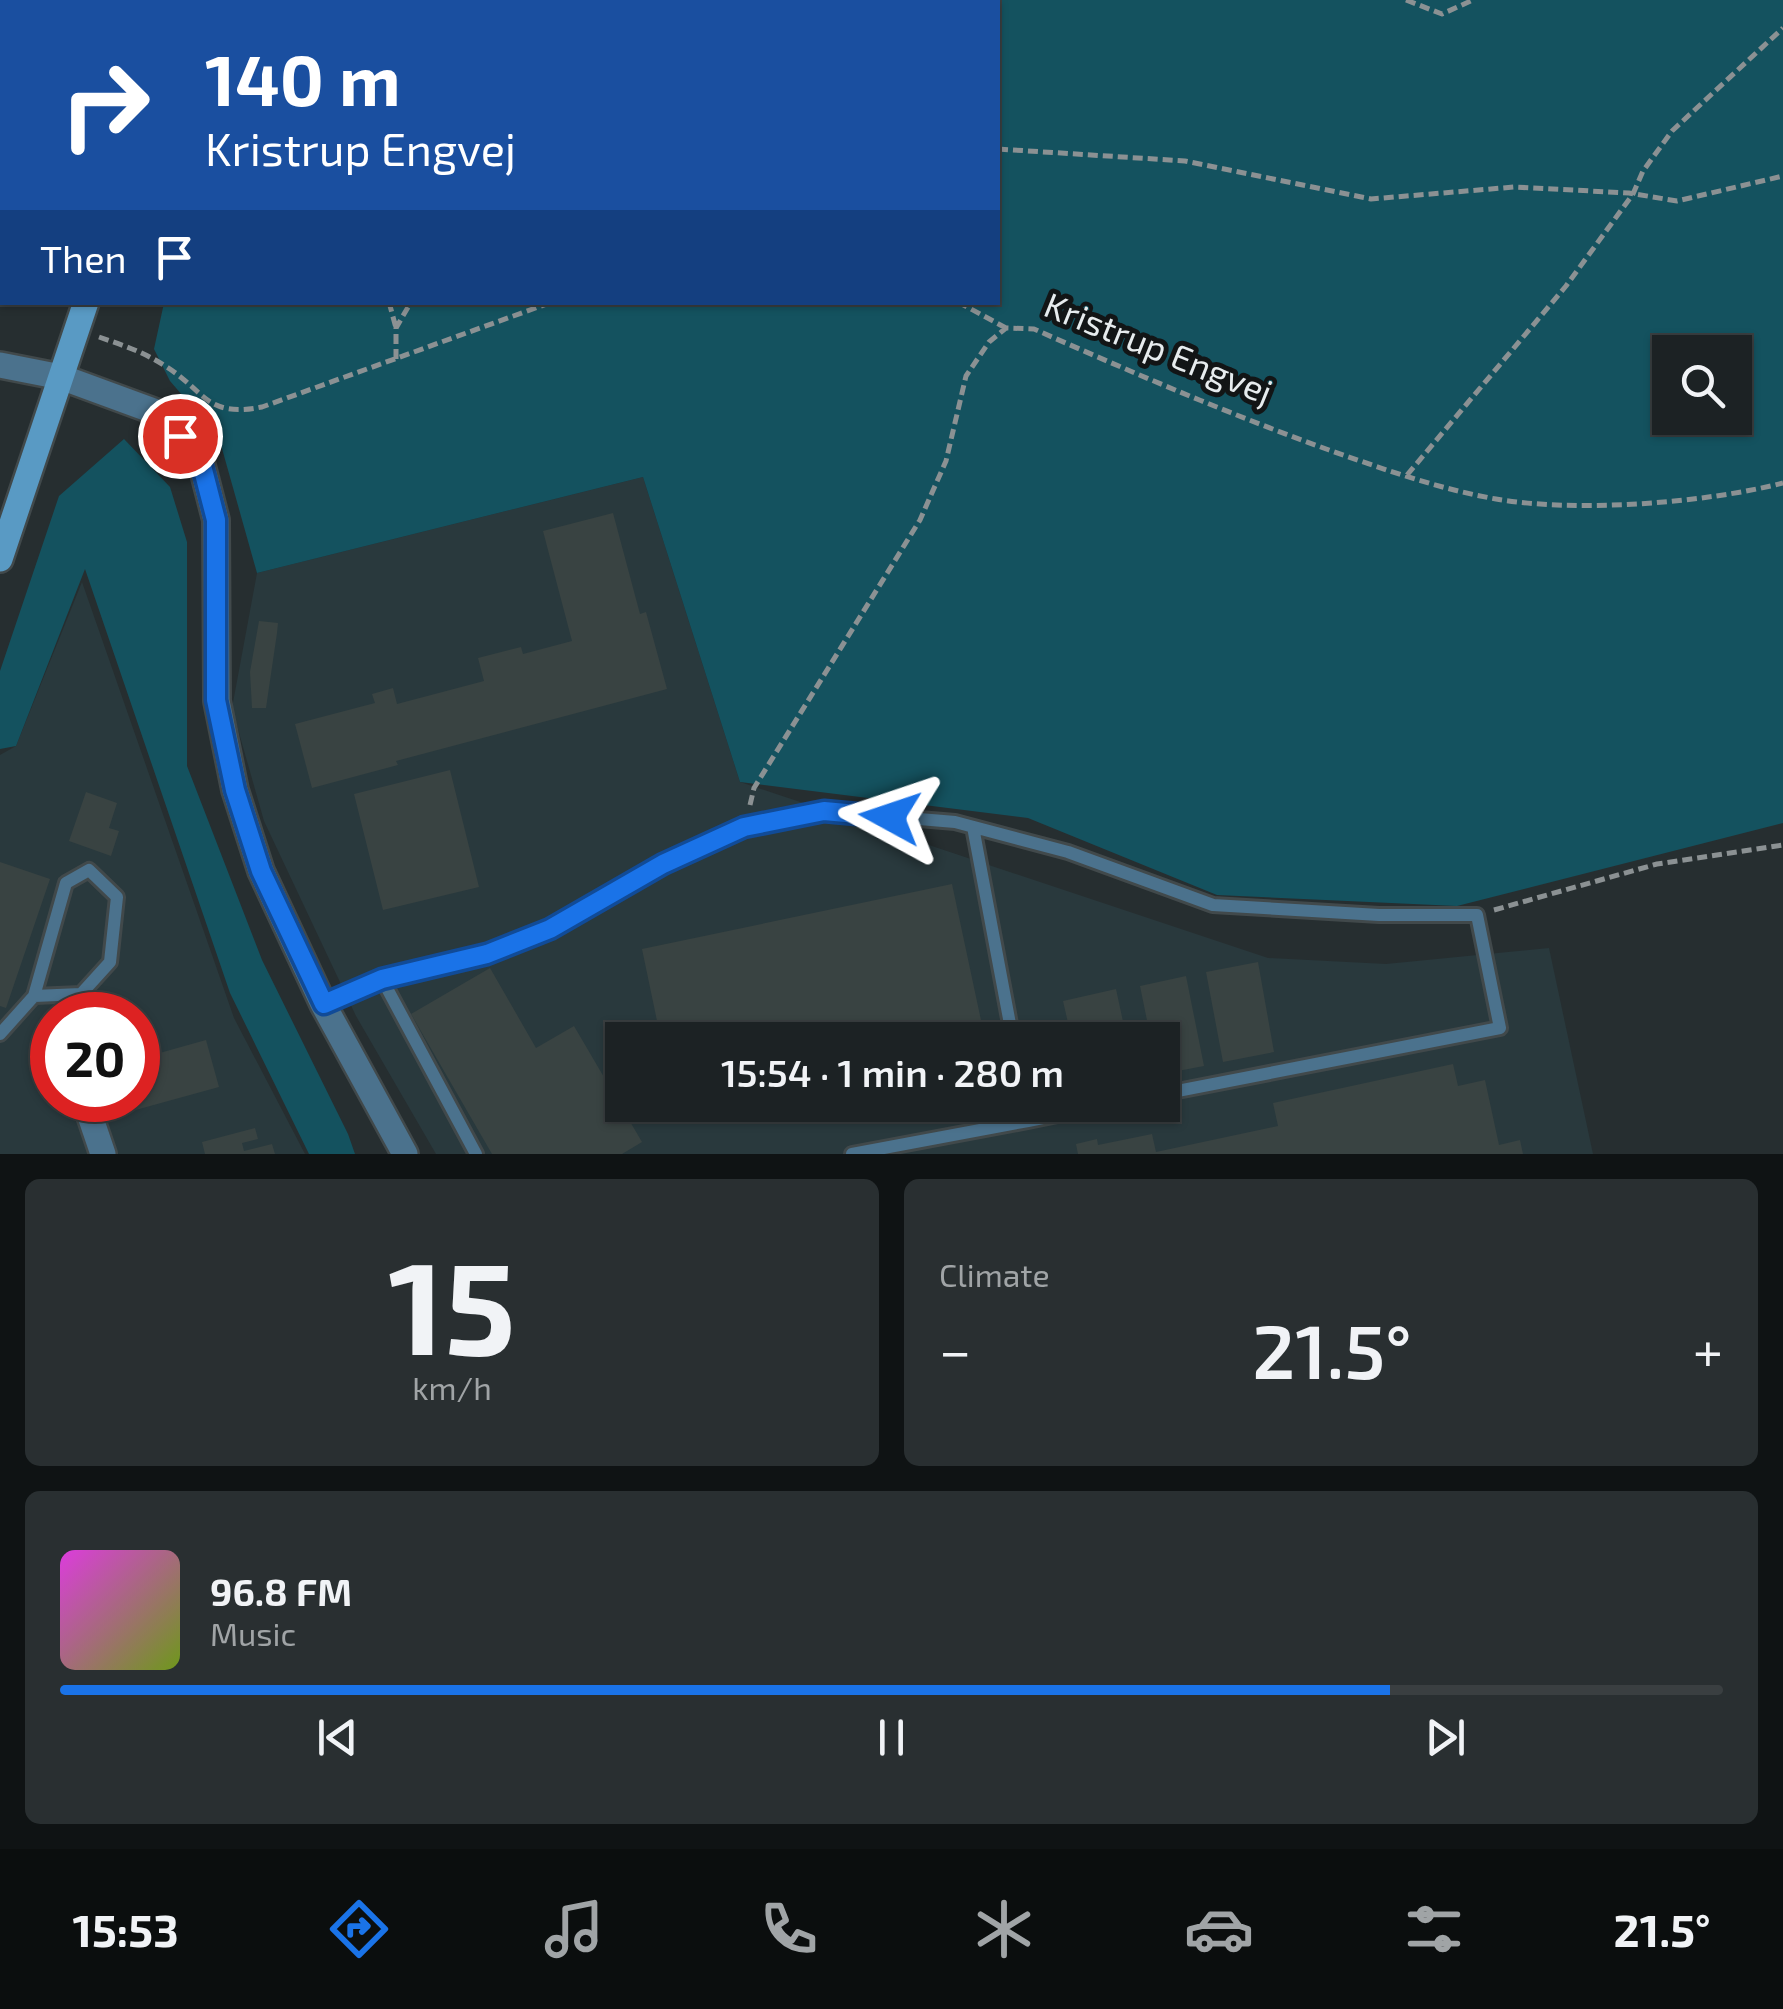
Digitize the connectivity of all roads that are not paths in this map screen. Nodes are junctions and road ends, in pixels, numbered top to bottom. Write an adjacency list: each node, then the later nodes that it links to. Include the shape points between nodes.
1 (85, 305): 3 (street)
2 (0, 365): 3 (street)
3 (62, 377): 4 (street); 9 (street, via 160,413 200,458 216,520 216,700 235,790 261,871)
4 (0, 559)
5 (973, 827): 6 (lane, via 824,811 744,827 550,929 487,954); 10 (lane); 12 (lane, via 1068,852 1213,906 1478,915 1500,1028)
6 (382, 979): 9 (lane); 17 (lane)
7 (34, 996): 7 (lane, via 66,883 89,870 117,897 110,962 80,994)
8 (30, 1000): 11 (lane)
9 (324, 1004): 16 (street)
10 (1009, 1022)
11 (0, 1034)
12 (1180, 1090)
13 (92, 1122): 15 (street)
14 (1018, 1122): 18 (lane)
15 (104, 1154)
16 (404, 1154)
17 (476, 1154)
18 (852, 1154)

